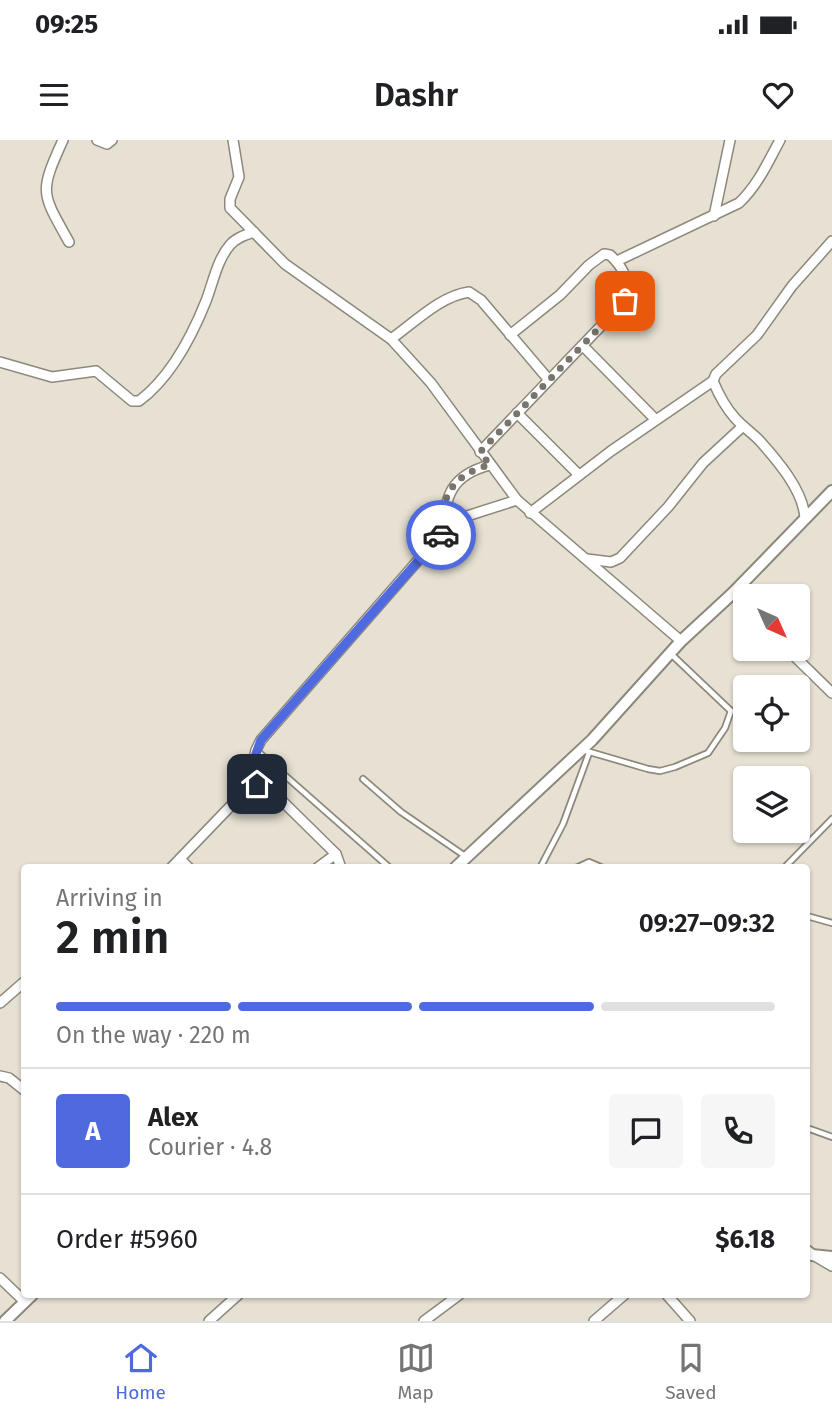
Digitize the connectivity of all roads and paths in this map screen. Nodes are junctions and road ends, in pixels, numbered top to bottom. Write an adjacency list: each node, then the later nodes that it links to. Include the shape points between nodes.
1 (63, 140): 10 (street, via 45,194)
2 (97, 140): 3 (street, via 107,144)
3 (112, 140)
4 (233, 140): 8 (street, via 239,177 230,208)
5 (730, 140): 7 (street)
6 (780, 140): 7 (street, via 749,194)
7 (714, 216): 11 (street)
8 (254, 232): 13 (street, via 285,264); 15 (street, via 230,246 189,337 139,401 132,401 96,371 52,377)
9 (832, 241): 17 (street, via 757,335)
10 (69, 242)
11 (617, 261): 12 (street, via 604,254 597,258); 14 (street, via 628,287 625,301)
12 (510, 335): 13 (street, via 469,292 440,304); 16 (street)
13 (391, 339): 21 (street, via 431,383)
14 (583, 346): 16 (street); 19 (street)
15 (0, 362)
16 (549, 380): 18 (street)
17 (713, 381): 19 (street); 20 (street)
18 (517, 413): 21 (street); 23 (street)
19 (655, 419): 23 (street)
20 (743, 426): 27 (street, via 782,469 804,508); 29 (street, via 703,463 620,558 611,562)
21 (480, 452): 22 (street)
22 (490, 465): 25 (street); 28 (street, via 475,468 451,489)
23 (579, 475): 26 (street)
24 (832, 491): 27 (street)
25 (517, 500): 26 (street); 28 (street, via 467,516)
26 (530, 513): 29 (street)
27 (804, 519): 30 (street)
28 (442, 533): 36 (street)
29 (587, 559): 32 (street)
30 (742, 584)
31 (733, 593): 32 (street)
32 (681, 641): 33 (street)
33 (670, 653): 37 (street); 37 (lane, via 731,711 708,753 660,771)
34 (800, 662): 35 (street)
35 (832, 693)
36 (256, 750): 38 (street); 50 (lane)
37 (586, 751): 44 (street); 52 (lane, via 563,824)
38 (253, 762): 40 (street); 41 (street)
39 (363, 779): 44 (lane)
40 (265, 784): 41 (street); 43 (street)
41 (247, 789): 45 (street)
42 (832, 819): 53 (lane)
43 (336, 854): 48 (street); 49 (street)
44 (465, 857): 51 (street)
45 (180, 859): 46 (street); 47 (street)
46 (175, 864)
47 (185, 864)
48 (322, 864)
49 (340, 864)
50 (385, 864)
51 (458, 864)
52 (542, 864)
53 (788, 864)
54 (810, 917): 55 (lane)
55 (832, 923)
56 (21, 984): 57 (street)
57 (0, 1002)
58 (0, 1076): 59 (street)
59 (21, 1087)
60 (810, 1129): 61 (lane)
61 (832, 1137)
62 (810, 1253): 64 (street)
63 (810, 1254): 65 (street)
64 (832, 1257)
65 (832, 1266)
66 (0, 1278): 67 (street)
67 (21, 1292)
68 (29, 1298): 73 (street)
69 (235, 1298): 74 (street)
70 (455, 1298): 75 (street)
71 (621, 1298): 76 (street)
72 (670, 1298): 77 (street)
73 (5, 1321)
74 (209, 1321)
75 (424, 1321)
76 (594, 1321)
77 (690, 1321)

